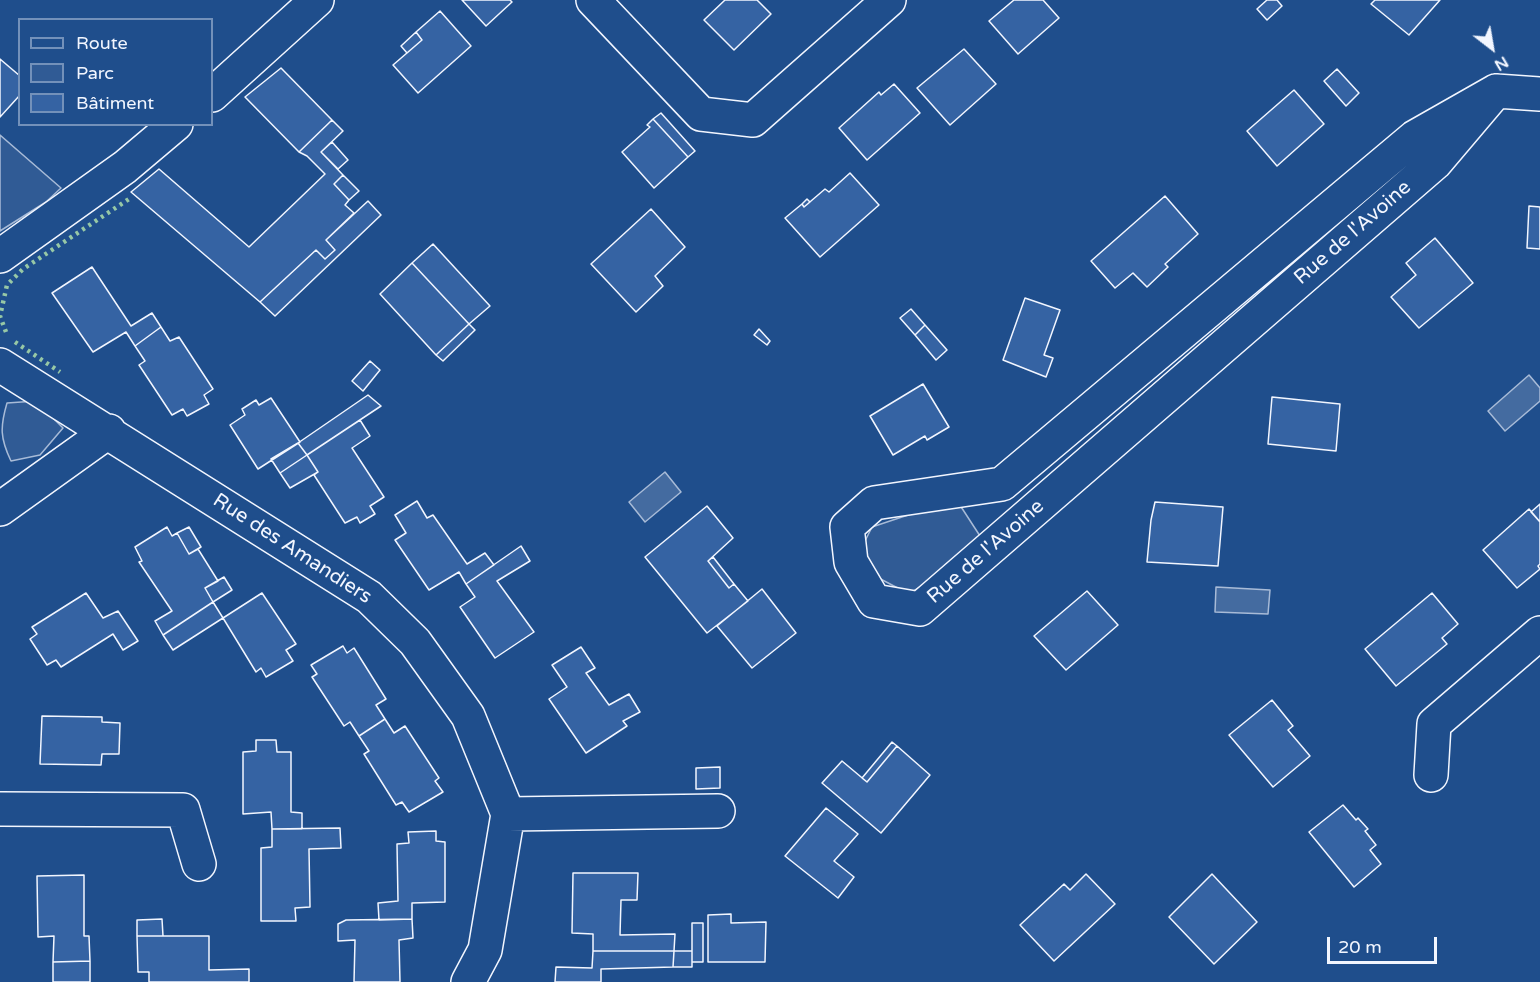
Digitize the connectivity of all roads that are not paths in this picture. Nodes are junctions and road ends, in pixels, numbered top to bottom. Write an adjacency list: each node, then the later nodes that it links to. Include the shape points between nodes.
1 (317, 0): 5 (street)
2 (593, 0): 3 (street, via 701,114 753,120)
3 (889, 0)
4 (1496, 91): 6 (street); 11 (street, Rue de l'Avoine, via 1414,137); 13 (street, Rue de l'Avoine, via 1435,163)
5 (213, 94)
6 (1540, 94)
7 (174, 126): 8 (street, via 124,167)
8 (0, 256)
9 (0, 365): 10 (street, Rue des Amandiers)
10 (108, 431): 12 (street); 18 (street, Rue des Amandiers, via 369,597 414,642 468,716)
11 (1002, 484): 13 (street); 13 (street, Rue de l'Avoine, via 874,503 847,527 851,562 874,601 920,609)
12 (0, 509)
13 (1002, 537)
14 (1540, 633): 15 (street, via 1434,724)
15 (1431, 775)
16 (0, 809): 19 (street, via 183,810)
17 (718, 812): 18 (street)
18 (508, 814): 20 (street, via 485,950)
19 (198, 864)
20 (468, 982)

